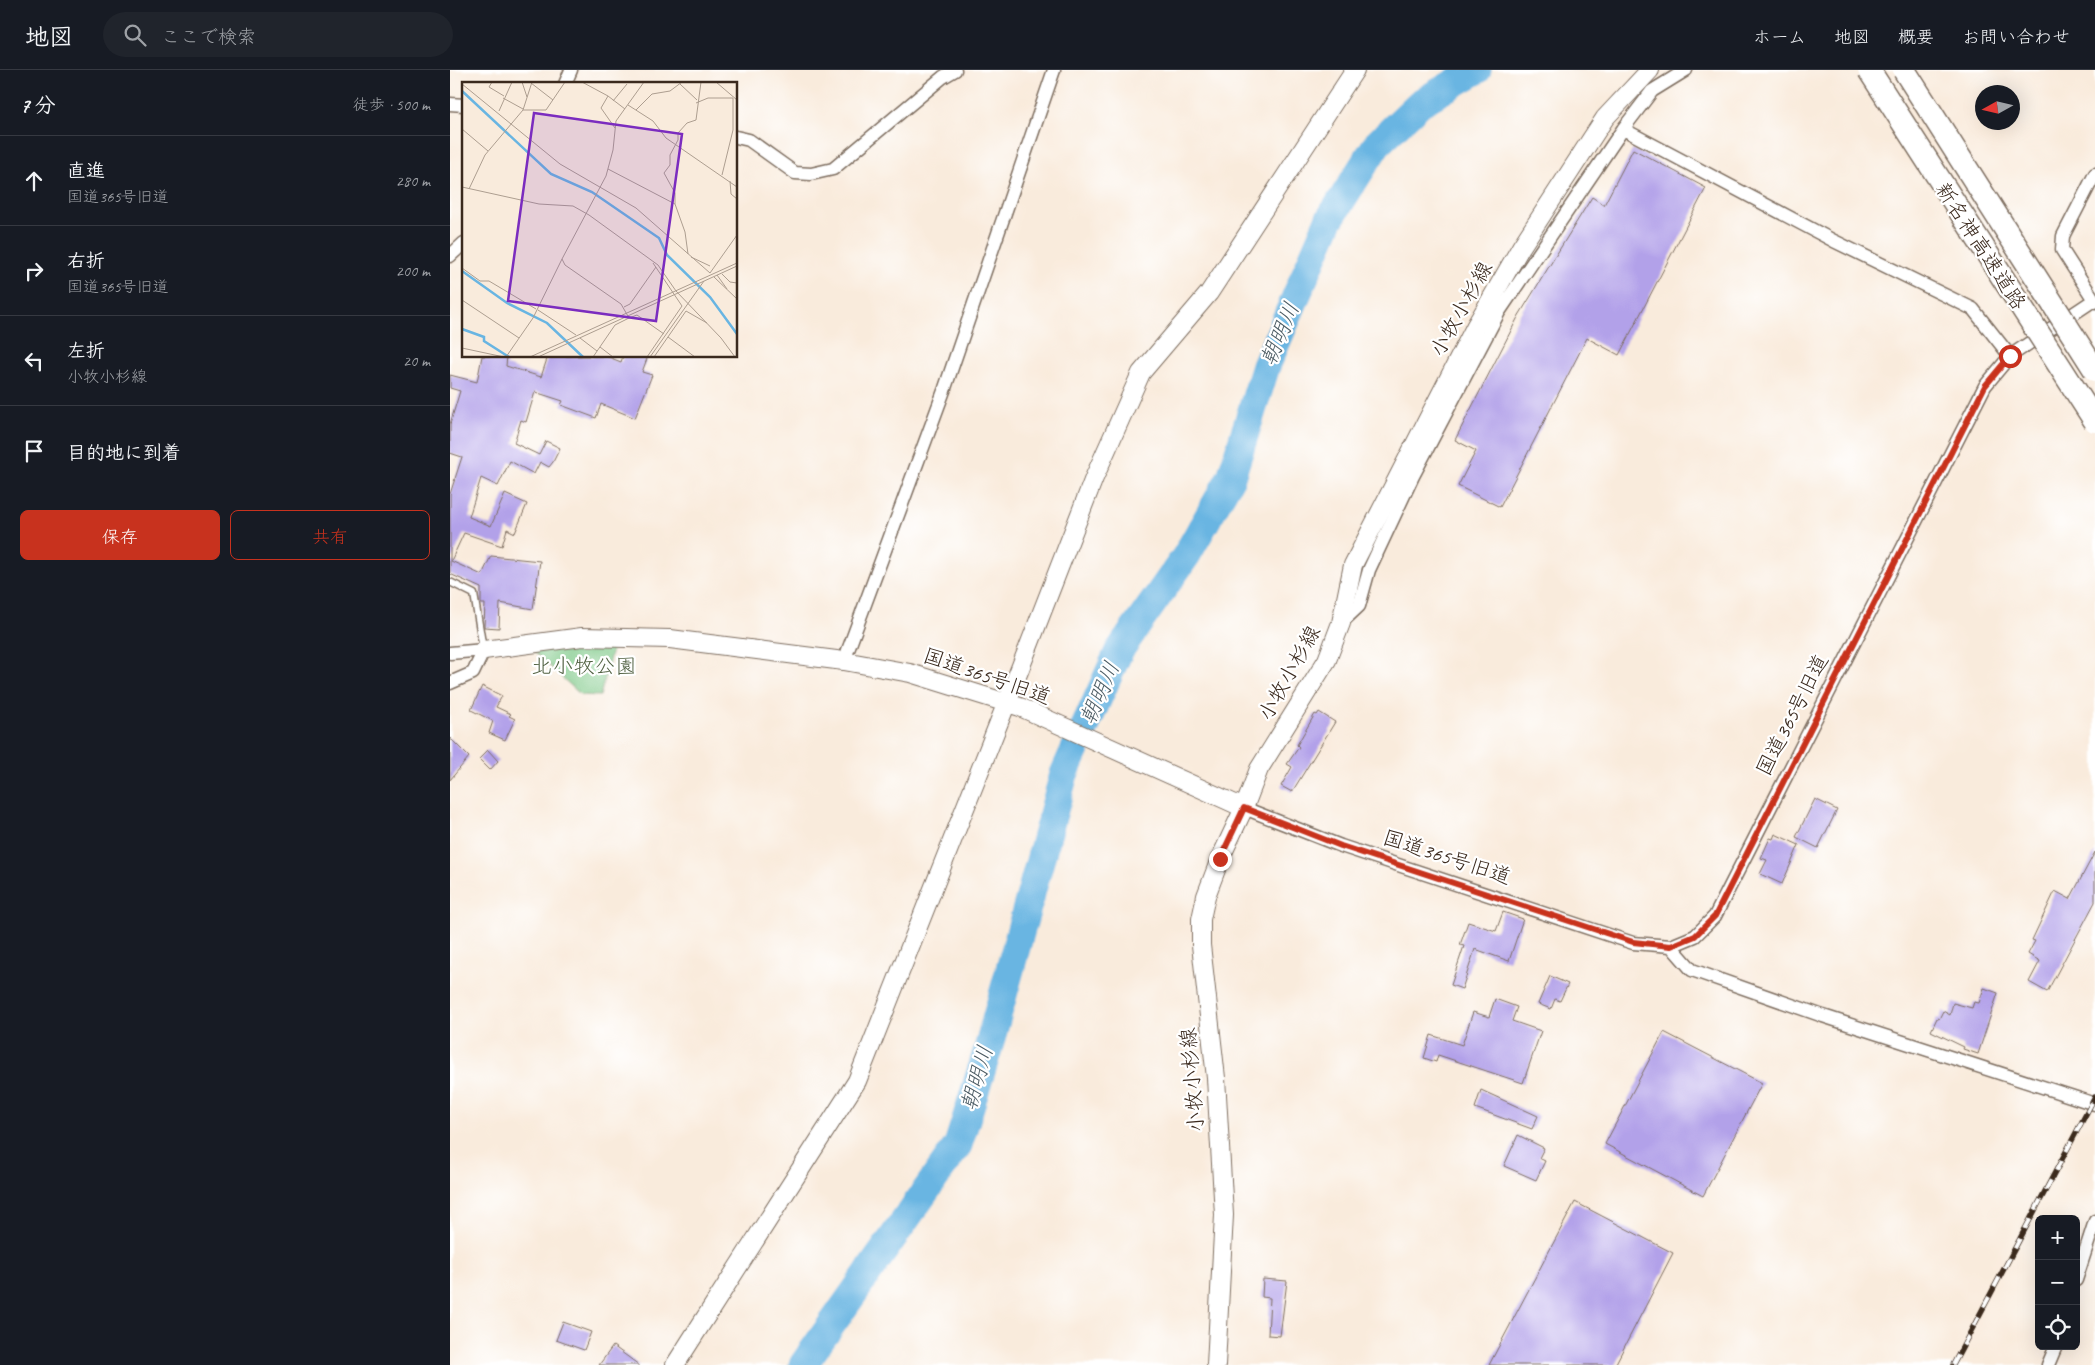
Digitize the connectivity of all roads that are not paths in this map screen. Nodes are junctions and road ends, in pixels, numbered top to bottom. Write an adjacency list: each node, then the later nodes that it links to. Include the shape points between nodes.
1 (571, 70): 9 (street)
2 (955, 70): 11 (street, via 833,168 811,174 795,173 749,140)
3 (1054, 70): 23 (street, via 945,388)
4 (1355, 70): 25 (street, via 1209,293 1141,373 1094,478)
5 (1650, 70): 20 (street, 小牧小杉線, via 1605,118 1521,247 1475,327 1353,565)
6 (1686, 70): 10 (street, via 1652,91)
7 (1869, 70): 18 (highway, 新名神高速道路, bridge)
8 (1904, 70): 17 (highway, 新名神高速道路, bridge)
9 (566, 82)
10 (1623, 129): 16 (street, via 1834,241 1973,309); 20 (street, via 1499,312 1413,476 1369,570 1359,606)
11 (738, 137)
12 (2095, 174): 15 (street, via 2063,236 2062,250)
13 (462, 245): 14 (street)
14 (450, 256)
15 (2094, 301): 16 (street, 国道365号旧道)
16 (2010, 356): 27 (street, 国道365号旧道, via 1985,386 1715,916 1695,936)
17 (2095, 370)
18 (2095, 421)
19 (450, 582): 21 (lane, via 474,594)
20 (1341, 623): 26 (street, 小牧小杉線, via 1327,660)
21 (484, 650): 22 (street, 国道365号旧道); 23 (street, 国道365号旧道, via 582,636 670,639); 24 (street, via 473,673)
22 (450, 653)
23 (844, 661): 25 (street, 国道365号旧道, via 910,673)
24 (450, 683)
25 (1014, 704): 26 (street, 国道365号旧道); 32 (street, via 856,1081)
26 (1239, 805): 27 (street, 国道365号旧道, via 1341,846 1633,942); 33 (street, 小牧小杉線, via 1206,896 1201,920 1216,1078 1224,1215)
27 (1671, 946): 28 (street, via 1692,970)
28 (2095, 1104)
29 (2095, 1221): 30 (street)
30 (2080, 1268)
31 (2054, 1350): 34 (street)
32 (675, 1365)
33 (1216, 1365)
34 (2048, 1365)

